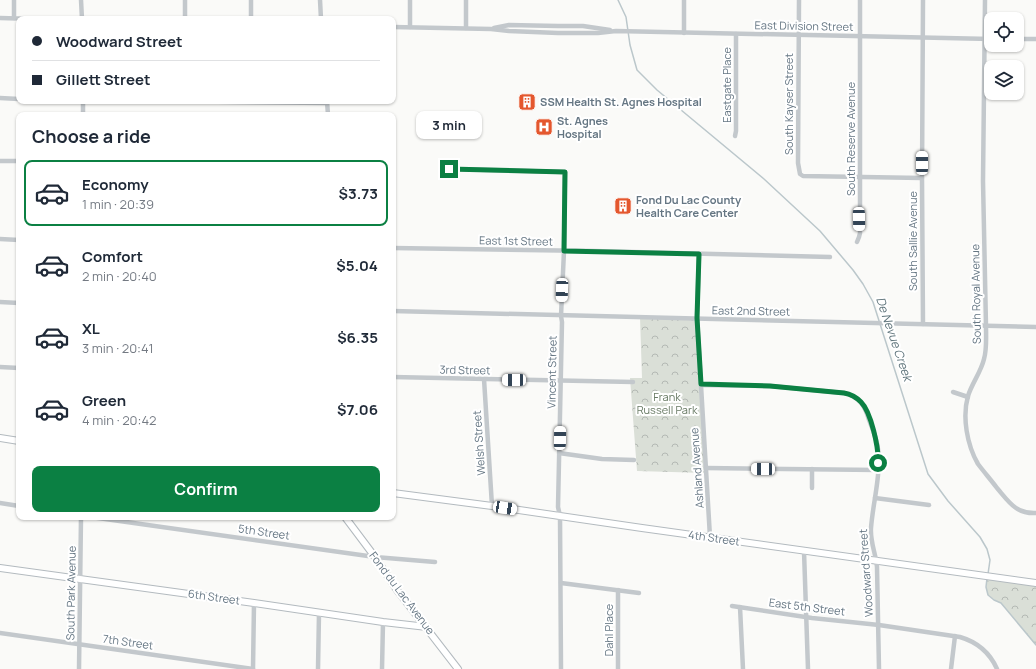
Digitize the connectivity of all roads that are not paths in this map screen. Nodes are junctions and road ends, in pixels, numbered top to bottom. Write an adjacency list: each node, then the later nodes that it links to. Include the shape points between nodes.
1 (14, 0): 19 (street)
2 (81, 0): 14 (street)
3 (185, 0): 15 (street)
4 (250, 0): 16 (street)
5 (320, 0): 17 (street)
6 (410, 0): 21 (street)
7 (466, 0): 22 (street)
8 (684, 0): 23 (street)
9 (799, 0): 25 (street, South Kayser Street)
10 (860, 0): 26 (street, South Reserve Avenue)
11 (923, 0): 27 (street, South Sallie Avenue)
12 (985, 0): 13 (street, South Royal Avenue)
13 (985, 12)
14 (82, 16)
15 (185, 16)
16 (251, 16)
17 (321, 16)
18 (0, 18): 19 (street)
19 (14, 18)
20 (396, 27): 21 (street, East Division Street)
21 (410, 27): 22 (street, East Division Street)
22 (466, 28): 23 (street, East Division Street, via 510,25 577,26 624,32)
23 (684, 33): 24 (street, East Division Street)
24 (736, 34): 25 (street, East Division Street); 34 (street, Eastgate Place)
25 (798, 34): 26 (street, East Division Street); 38 (street, South Kayser Street, via 800,174)
26 (860, 35): 27 (street, East Division Street); 38 (street, South Reserve Avenue)
27 (922, 37): 28 (street, East Division Street); 39 (street, South Sallie Avenue)
28 (984, 38)
29 (1024, 39): 30 (street)
30 (1036, 39)
31 (985, 52): 53 (street, South Royal Avenue, via 983,181)
32 (0, 98): 33 (street)
33 (16, 99)
34 (735, 136)
35 (0, 161): 36 (street)
36 (16, 162)
37 (449, 169): 44 (street, Vincent Street, via 565,172)
38 (859, 177): 39 (street); 42 (street, South Reserve Avenue, via 860,232)
39 (922, 178): 52 (street, South Sallie Avenue)
40 (0, 239): 41 (street)
41 (16, 240)
42 (857, 242)
43 (396, 248): 44 (street, East 1st Street)
44 (564, 251): 45 (street, East 1st Street); 50 (street, Vincent Street)
45 (699, 254): 46 (street, East 1st Street); 51 (street, Ashland Avenue)
46 (830, 257)
47 (0, 302): 48 (street)
48 (16, 302)
49 (396, 312): 50 (street, East 2nd Street)
50 (561, 316): 51 (street, East 2nd Street); 59 (street, Vincent Street)
51 (697, 318): 52 (street, East 2nd Street); 61 (street, Ashland Avenue)
52 (923, 324): 53 (street, East 2nd Street)
53 (986, 326): 54 (street, East 2nd Street); 63 (street, South Royal Avenue, via 984,359)
54 (1036, 327)
55 (0, 367): 56 (street)
56 (16, 368)
57 (396, 377): 58 (street, 3rd Street)
58 (484, 380): 59 (street, 3rd Street); 77 (street, Welsh Street)
59 (561, 380): 60 (street, 3rd Street); 66 (street, Vincent Street)
60 (633, 382)
61 (701, 384): 68 (street, Ashland Avenue); 70 (street, Woodward Street, via 770,386 844,393 852,396 864,406 873,429 878,448)
62 (953, 392): 63 (street)
63 (968, 397): 78 (street, South Royal Avenue, via 966,429 977,462 1013,506 1024,512)
64 (0, 438): 65 (street)
65 (16, 441)
66 (559, 453): 67 (street); 79 (street, Vincent Street)
67 (634, 460)
68 (706, 468): 69 (street); 83 (street, Ashland Avenue)
69 (812, 470): 70 (street); 71 (street)
70 (878, 470): 73 (street, Woodward Street)
71 (812, 488)
72 (396, 493): 77 (street, 4th Street)
73 (876, 498): 75 (street); 86 (street, Woodward Street, via 871,529)
74 (0, 503): 76 (street)
75 (929, 505)
76 (16, 506)
77 (492, 506): 79 (street, 4th Street)
78 (1036, 513)
79 (560, 516): 83 (street, 4th Street); 90 (street, Vincent Street)
80 (81, 520): 89 (street, South Park Avenue)
81 (112, 520): 85 (street, 5th Street)
82 (347, 520): 85 (street, Fond du Lac Avenue)
83 (710, 538): 84 (street, 4th Street)
84 (804, 551): 86 (street, 4th Street); 98 (street)
85 (375, 557): 87 (street, 5th Street); 101 (street, Fond du Lac Avenue, via 397,590)
86 (876, 560): 91 (street, 4th Street); 100 (street, Woodward Street)
87 (436, 562)
88 (0, 568): 89 (street, 6th Street)
89 (81, 579): 94 (street, 6th Street); 104 (street, South Park Avenue)
90 (561, 583): 92 (street); 110 (street, Vincent Street)
91 (1036, 583)
92 (618, 590): 93 (street); 111 (street, Dahl Place)
93 (639, 593)
94 (254, 603): 97 (street, 6th Street); 106 (street)
95 (732, 606): 96 (street, East 5th Street)
96 (740, 607): 98 (street, East 5th Street); 112 (street)
97 (319, 613): 99 (street, 6th Street); 107 (street)
98 (806, 617): 100 (street, East 5th Street); 113 (street)
99 (383, 622): 101 (street, 6th Street); 108 (street)
100 (879, 625): 103 (street, East 5th Street); 114 (street, Woodward Street)
101 (427, 627): 109 (street, Fond du Lac Avenue)
102 (0, 633): 104 (street, 7th Street)
103 (955, 636): 115 (street); 116 (street, East 5th Street, via 969,640 982,649)
104 (79, 644): 105 (street, South Park Avenue); 106 (street, 7th Street)
105 (79, 669)
106 (253, 669)
107 (318, 669)
108 (382, 669)
109 (458, 669)
110 (561, 669)
111 (618, 669)
112 (743, 669)
113 (808, 669)
114 (879, 669)
115 (950, 669)
116 (997, 669)

